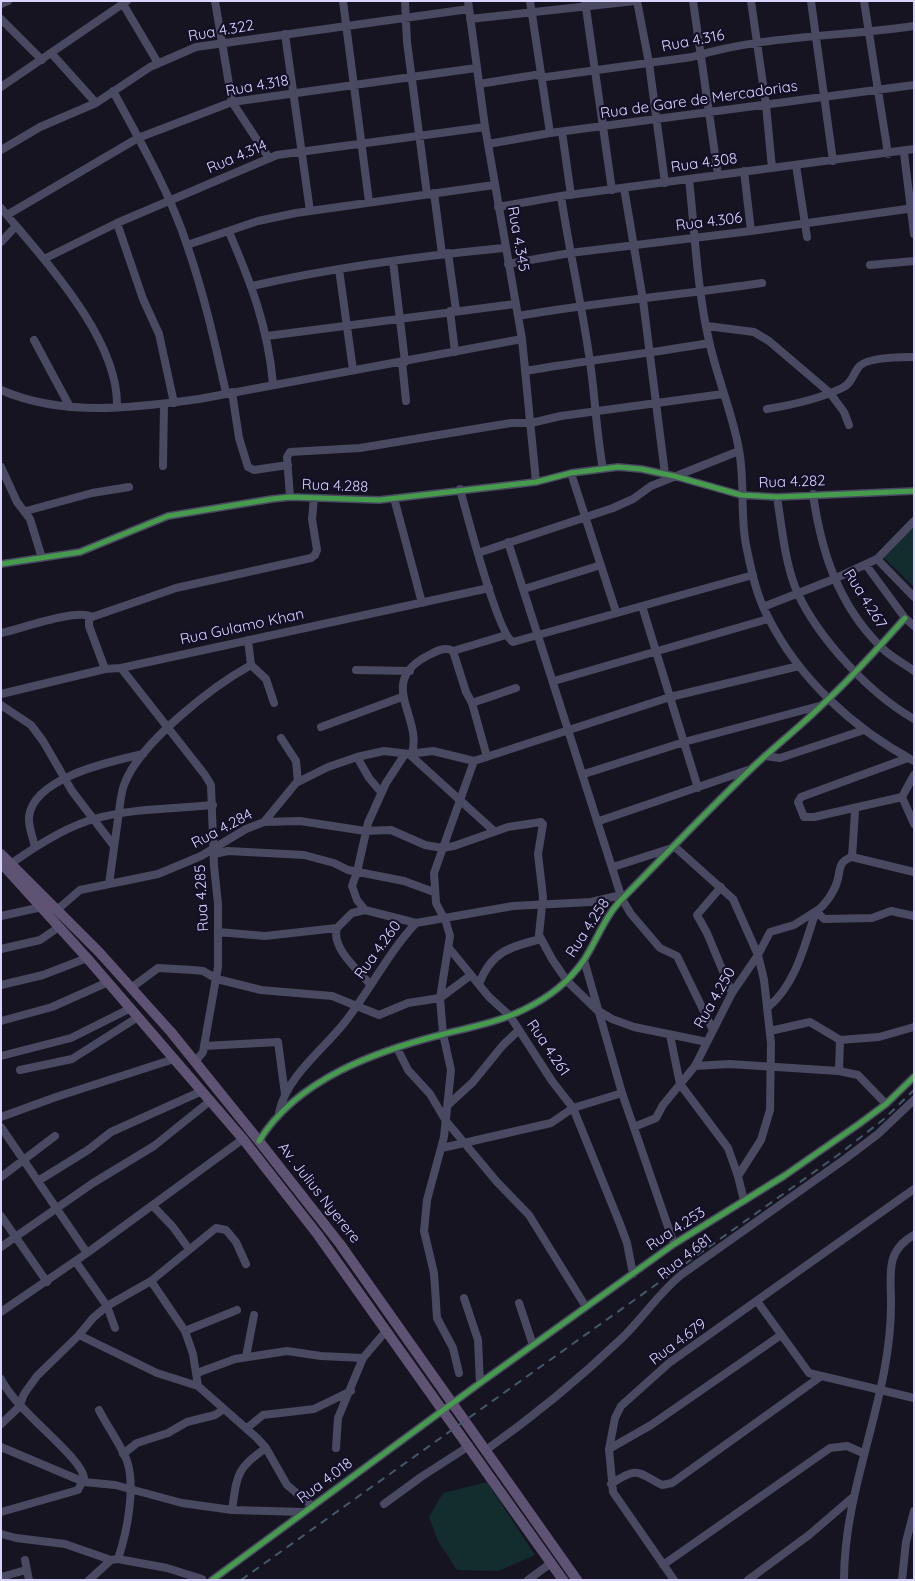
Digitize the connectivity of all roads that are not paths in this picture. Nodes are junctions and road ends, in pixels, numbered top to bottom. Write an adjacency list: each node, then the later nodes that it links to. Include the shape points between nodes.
1 (7, 1): 12 (street)
2 (214, 1): 25 (street)
3 (343, 1): 20 (street)
4 (405, 1): 16 (street)
5 (530, 1): 15 (street)
6 (636, 1): 13 (street); 30 (street)
7 (693, 1): 27 (street)
8 (751, 1): 24 (street)
9 (811, 1): 23 (street)
10 (864, 1): 21 (street)
11 (125, 3): 26 (street); 29 (street)
12 (1, 4)
13 (586, 4): 15 (street); 32 (street)
14 (469, 5): 16 (street, Rua 4.322); 17 (street, Rua 4.345)
15 (532, 14): 17 (street); 33 (street)
16 (407, 18): 20 (street, Rua 4.322); 34 (street)
17 (470, 18): 31 (street, Rua 4.345)
18 (1, 19): 28 (street)
19 (914, 26): 21 (street, Rua 4.316)
20 (346, 27): 22 (street, Rua 4.322); 37 (street)
21 (868, 33): 23 (street, Rua 4.316); 39 (street)
22 (285, 34): 25 (street, Rua 4.322); 41 (street)
23 (816, 35): 24 (street, Rua 4.316); 42 (street)
24 (757, 42): 27 (street, Rua 4.316); 45 (street)
25 (221, 43): 29 (street, Rua 4.322, via 196,47); 43 (street)
26 (52, 54): 28 (street); 44 (street)
27 (701, 55): 30 (street, Rua 4.316); 46 (street)
28 (42, 60): 38 (street)
29 (158, 63): 40 (street, Rua 4.322)
30 (649, 63): 32 (street, Rua 4.316); 47 (street)
31 (476, 68): 34 (street, Rua 4.318); 35 (street, Rua 4.345)
32 (596, 71): 33 (street, Rua 4.316); 49 (street)
33 (541, 75): 35 (street, Rua 4.316); 51 (street)
34 (411, 76): 37 (street, Rua 4.318); 52 (street)
35 (479, 84): 48 (street, Rua 4.345)
36 (914, 85): 39 (street, Rua de Gare de Mercadorias)
37 (353, 86): 41 (street, Rua 4.318); 54 (street)
38 (1, 87)
39 (876, 90): 42 (street, Rua de Gare de Mercadorias); 60 (street)
40 (114, 91): 44 (street, Rua 4.322); 53 (street)
41 (295, 93): 43 (street, Rua 4.318); 58 (street)
42 (825, 97): 45 (street, Rua de Gare de Mercadorias); 62 (street)
43 (232, 102): 53 (street, Rua 4.318); 61 (street)
44 (96, 103): 56 (street, Rua 4.322, via 40,127)
45 (766, 105): 46 (street, Rua de Gare de Mercadorias); 64 (street)
46 (710, 113): 47 (street, Rua de Gare de Mercadorias); 66 (street)
47 (656, 121): 49 (street, Rua de Gare de Mercadorias); 68 (street)
48 (485, 126): 52 (street, Rua 4.314); 55 (street, Rua 4.345)
49 (603, 128): 50 (street, Rua de Gare de Mercadorias); 71 (street)
50 (562, 132): 51 (street, Rua de Gare de Mercadorias); 73 (street)
51 (550, 133): 55 (street, Rua de Gare de Mercadorias)
52 (419, 135): 54 (street, Rua 4.314); 72 (street)
53 (138, 138): 75 (street); 81 (street, Rua 4.318)
54 (362, 143): 58 (street, Rua 4.314); 76 (street)
55 (488, 144): 69 (street, Rua 4.345)
56 (1, 150)
57 (914, 150): 59 (street, Rua 4.308)
58 (303, 152): 61 (street, Rua 4.314); 80 (street)
59 (904, 152): 60 (street, Rua 4.308); 79 (street)
60 (888, 154): 62 (street, Rua 4.308)
61 (269, 158): 75 (street, Rua 4.314)
62 (833, 161): 63 (street, Rua 4.308)
63 (796, 165): 64 (street, Rua 4.308); 83 (street)
64 (772, 168): 65 (street, Rua 4.308)
65 (744, 172): 66 (street, Rua 4.308); 85 (street)
66 (718, 175): 67 (street, Rua 4.308)
67 (689, 179): 68 (street, Rua 4.308); 88 (street)
68 (665, 183): 70 (street, Rua 4.308)
69 (494, 185): 72 (street); 77 (street, Rua 4.345)
70 (624, 188): 71 (street, Rua 4.308); 92 (street)
71 (612, 190): 73 (street, Rua 4.308)
72 (431, 193): 76 (street); 94 (street)
73 (572, 195): 74 (street, Rua 4.308)
74 (561, 196): 77 (street, Rua 4.308); 95 (street)
75 (169, 202): 82 (street, Rua 4.314); 91 (street)
76 (369, 202): 80 (street)
77 (498, 207): 93 (street, Rua 4.345)
78 (1, 208): 81 (street)
79 (912, 208): 83 (street, Rua 4.306); 87 (street)
80 (310, 211): 86 (street, via 258,221)
81 (8, 215): 84 (street)
82 (117, 223): 96 (street, Rua 4.314); 130 (street, via 143,299 159,334)
83 (804, 224): 85 (street, Rua 4.306); 89 (street)
84 (16, 226): 90 (street); 96 (street)
85 (751, 231): 88 (street, Rua 4.306)
86 (229, 232): 91 (street); 103 (street)
87 (914, 234)
88 (696, 237): 92 (street, Rua 4.306); 104 (street)
89 (807, 237)
90 (1, 242)
91 (187, 245): 126 (street)
92 (633, 246): 95 (street, Rua 4.306); 105 (street)
93 (504, 248): 94 (street); 99 (street, Rua 4.345)
94 (445, 253): 97 (street); 108 (street)
95 (570, 253): 99 (street, Rua 4.306); 107 (street)
96 (44, 259): 134 (street, via 97,336 115,386)
97 (393, 261): 101 (street); 110 (street)
98 (914, 261): 100 (street)
99 (508, 264): 106 (street, Rua 4.345)
100 (870, 265)
101 (339, 269): 103 (street); 111 (street)
102 (762, 283): 104 (street)
103 (252, 286): 113 (street)
104 (701, 292): 105 (street); 112 (street)
105 (643, 300): 107 (street); 118 (street)
106 (515, 304): 108 (street); 109 (street, Rua 4.345)
107 (581, 305): 109 (street); 120 (street)
108 (453, 310): 110 (street); 117 (street)
109 (518, 316): 114 (street, Rua 4.345)
110 (400, 318): 111 (street); 121 (street)
111 (347, 325): 113 (street); 122 (street)
112 (707, 326): 116 (street); 127 (street, via 754,332 776,346)
113 (267, 336): 124 (street)
114 (522, 339): 117 (street); 123 (street, Rua 4.345)
115 (34, 340): 133 (street)
116 (709, 343): 118 (street); 128 (street)
117 (456, 352): 121 (street)
118 (650, 354): 120 (street); 132 (street)
119 (914, 357): 127 (street, via 879,359 860,365 849,384)
120 (590, 359): 123 (street); 136 (street)
121 (404, 362): 122 (street); 129 (street)
122 (353, 370): 124 (street)
123 (525, 371): 137 (street, Rua 4.345)
124 (273, 384): 126 (street)
125 (1, 390): 133 (street, via 32,402)
126 (229, 392): 130 (street); 140 (street, via 248,467 254,470)
127 (830, 393): 135 (street); 138 (street)
128 (723, 394): 132 (street); 139 (street)
129 (406, 401)
130 (174, 403): 131 (street)
131 (164, 404): 134 (street); 141 (street)
132 (657, 404): 136 (street); 145 (street)
133 (70, 407): 134 (street)
134 (117, 407)
135 (767, 409)
136 (596, 412): 137 (street); 143 (street)
137 (531, 422): 140 (street, via 360,448 300,450 288,453); 147 (street, Rua 4.345)
138 (850, 424)
139 (739, 454): 146 (street); 152 (street)
140 (288, 465): 153 (street)
141 (163, 466)
142 (1, 467): 157 (street, via 18,502)
143 (603, 469): 144 (street, Rua 4.288); 145 (street, Rua 4.288, via 641,469)
144 (571, 473): 147 (street, Rua 4.288); 158 (street)
145 (665, 474): 146 (street, Rua 4.288)
146 (674, 476): 152 (street, Rua 4.282); 158 (street, via 651,486 633,499)
147 (536, 482): 149 (street, Rua 4.288)
148 (129, 487): 157 (street, via 92,493)
149 (460, 489): 156 (street, Rua 4.288); 161 (street)
150 (914, 491): 151 (street, Rua 4.282)
151 (813, 494): 154 (street, Rua 4.282); 168 (street, Rua 4.267, via 821,544)
152 (741, 495): 154 (street, Rua 4.282); 167 (street)
153 (290, 497): 155 (street, Rua 4.288); 162 (street, Rua 4.288, via 168,516 94,548)
154 (777, 497): 171 (street, via 782,535)
155 (314, 498): 156 (street, Rua 4.288); 177 (street, via 312,519 317,550 311,558 176,588)
156 (394, 498): 173 (street)
157 (26, 511): 162 (street)
158 (585, 518): 160 (street); 165 (street)
159 (914, 521): 163 (street)
160 (508, 542): 161 (street); 170 (street)
161 (478, 553): 169 (street)
162 (42, 558): 164 (street, Rua 4.288)
163 (877, 559): 166 (street); 172 (street)
164 (1, 564)
165 (601, 564): 170 (street); 176 (street)
166 (866, 565): 168 (street); 178 (street)
167 (753, 575): 174 (street); 175 (street)
168 (834, 579): 171 (street); 185 (street, Rua 4.267)
169 (489, 588): 173 (street, Rua Gulamo Khan); 182 (street)
170 (524, 589): 183 (street)
171 (798, 594): 175 (street); 195 (street)
172 (914, 597)
173 (422, 603): 184 (street, Rua Gulamo Khan)
174 (642, 606): 176 (street); 187 (street)
175 (763, 607): 179 (street)
176 (616, 612): 183 (street)
177 (92, 617): 181 (street, via 81,614); 191 (street, via 89,626)
178 (906, 618): 180 (street); 185 (street, Rua 4.258)
179 (768, 619): 187 (street); 189 (street)
180 (914, 626)
181 (1, 633)
182 (506, 634): 183 (street, via 513,642); 186 (street)
183 (539, 636): 196 (street)
184 (248, 640): 188 (street); 190 (street, Rua Gulamo Khan)
185 (880, 647): 194 (street, Rua 4.267); 195 (street, Rua 4.258)
186 (453, 652): 193 (street, via 447,649 438,651 418,662); 203 (street)
187 (656, 652): 196 (street); 200 (street)
188 (251, 665): 202 (street, via 266,679); 207 (street, via 204,695)
189 (800, 666): 200 (street); 201 (street)
190 (121, 668): 191 (street, Rua Gulamo Khan); 207 (street, Rua 4.285)
191 (105, 669): 198 (street, Rua Gulamo Khan)
192 (356, 670): 193 (street)
193 (410, 671): 199 (street)
194 (914, 671)
195 (855, 673): 201 (street, Rua 4.258); 205 (street, via 893,707)
196 (554, 680): 208 (street)
197 (516, 688): 203 (street)
198 (1, 694)
199 (402, 697): 206 (street); 212 (street, via 415,735)
200 (670, 697): 208 (street); 211 (street)
201 (826, 702): 209 (street); 211 (street); 214 (street, Rua 4.258)
202 (274, 703)
203 (472, 703): 216 (street)
204 (1, 705): 222 (street, via 27,722 43,741)
205 (914, 719)
206 (321, 727)
207 (169, 728): 213 (street); 228 (street, Rua 4.285, via 209,779)
208 (569, 728): 216 (street); 220 (street)
209 (864, 730): 214 (street, via 780,758); 217 (street)
210 (281, 738): 223 (street, via 296,761)
211 (684, 742): 220 (street); 224 (street)
212 (409, 753): 215 (street, Rua 4.284, via 384,751); 218 (street, Rua 4.284, via 433,751); 225 (street); 227 (street)
213 (143, 754): 222 (street, via 111,761); 230 (street, via 125,782)
214 (765, 756): 219 (street, Rua 4.258)
215 (357, 757): 223 (street, Rua 4.284); 225 (street)
216 (487, 757): 218 (street)
217 (911, 760): 226 (street, via 801,797 798,802 804,817 814,818)
218 (473, 763): 227 (street)
219 (751, 769): 224 (street); 238 (street, Rua 4.258)
220 (584, 774): 232 (street)
221 (914, 775): 226 (street)
222 (64, 778): 231 (street); 239 (street, via 39,797 31,810 29,823)
223 (298, 782): 233 (street, Rua 4.284)
224 (698, 788): 232 (street)
225 (381, 792): 235 (street)
226 (902, 798): 234 (street)
227 (460, 800): 236 (street); 240 (street)
228 (213, 805): 230 (street); 241 (street, Rua 4.285)
229 (855, 812): 243 (street)
230 (119, 814): 231 (street); 237 (street)
231 (95, 819): 237 (street); 239 (street)
232 (599, 821): 244 (street)
233 (264, 822): 235 (street, via 319,822); 241 (street, Rua 4.284, via 246,829)
234 (914, 824)
235 (365, 831): 240 (street, via 391,830 425,845); 246 (street)
236 (494, 831): 240 (street); 252 (street, via 530,822 542,823 538,854)
237 (114, 846): 248 (street)
238 (674, 846): 244 (street); 249 (street); 251 (street, Rua 4.258)
239 (35, 847): 245 (street)
240 (442, 848): 250 (street, via 434,873)
241 (214, 851): 246 (street, via 304,855); 248 (street, Rua 4.284, via 158,874); 263 (street, Rua 4.285)
242 (1, 854): 245 (main road, Av. Julius Nyerere)
243 (852, 857): 247 (street); 256 (street, via 841,863 832,892)
244 (613, 866): 251 (street)
245 (6, 868): 253 (main road, Av. Julius Nyerere); 254 (main road, Av. Julius Nyerere)
246 (357, 872): 250 (street, via 404,881); 255 (street, via 352,890)
247 (914, 872)
248 (109, 884): 254 (street, Rua 4.284, via 80,890)
249 (720, 887): 267 (street, via 733,899); 278 (street, via 697,915)
250 (434, 892): 259 (street)
251 (622, 897): 252 (street, Rua 4.260, via 591,902); 269 (street, Rua 4.258); 289 (street, via 631,914 660,948 677,956)
252 (543, 903): 259 (street, Rua 4.260); 264 (street)
253 (42, 907): 257 (street); 261 (main road, Av. Julius Nyerere)
254 (58, 909): 277 (main road, Av. Julius Nyerere)
255 (365, 910): 260 (street); 262 (street, via 352,913)
256 (816, 911): 258 (street, via 824,919 872,918 891,911); 267 (street, Rua 4.250, via 794,925 770,932); 281 (street, via 795,968 779,996)
257 (1, 916)
258 (914, 916)
259 (443, 917): 260 (street, Rua 4.260); 265 (street, via 449,932)
260 (416, 922): 274 (street, Rua 4.260)
261 (59, 927): 266 (street, via 40,940); 268 (main road, Av. Julius Nyerere)
262 (338, 928): 263 (street, via 265,936); 274 (street, via 336,939 341,949)
263 (218, 932): 271 (street, Rua 4.285)
264 (541, 939): 272 (street); 275 (street, via 496,957 487,965)
265 (449, 948): 270 (street, Rua 4.261); 279 (street)
266 (1, 949)
267 (758, 955): 278 (street, Rua 4.250); 281 (street)
268 (87, 958): 273 (main road, Av. Julius Nyerere); 276 (street, via 43,975)
269 (584, 960): 272 (street, Rua 4.258); 283 (street)
270 (471, 975): 275 (street, Rua 4.261); 279 (street)
271 (217, 979): 277 (street, via 203,971 158,968); 280 (street, via 276,993 325,995); 295 (street, Rua 4.285)
272 (567, 981): 283 (street, Rua 4.250); 284 (street, Rua 4.258, via 550,995)
273 (108, 982): 282 (main road, Av. Julius Nyerere); 286 (street, via 52,1007)
274 (370, 984): 280 (street, Rua 4.260)
275 (479, 984): 284 (street, Rua 4.261)
276 (1, 985)
277 (131, 988): 299 (main road, Av. Julius Nyerere)
278 (732, 993): 289 (street, Rua 4.250)
279 (440, 998): 280 (street, via 408,1003 379,1016); 291 (street)
280 (356, 1006): 308 (street, Rua 4.260)
281 (768, 1007): 290 (street)
282 (131, 1008): 285 (main road, Av. Julius Nyerere); 297 (street, via 71,1038)
283 (598, 1010): 292 (street, Rua 4.250, via 622,1024); 307 (street)
284 (510, 1016): 288 (street, Rua 4.261); 291 (street, Rua 4.258)
285 (138, 1017): 298 (main road, Av. Julius Nyerere); 302 (street, via 72,1059)
286 (1, 1021)
287 (914, 1027): 293 (street, via 879,1037)
288 (519, 1030): 311 (street); 313 (street, Rua 4.261)
289 (713, 1030): 294 (street, Rua 4.250)
290 (770, 1031): 293 (street, via 810,1022); 301 (street)
291 (443, 1034): 296 (street, Rua 4.258); 311 (street, via 451,1070)
292 (670, 1035): 294 (street, Rua 4.250); 305 (street)
293 (840, 1040): 303 (street)
294 (706, 1042): 300 (street)
295 (204, 1046): 299 (street, Rua 4.285); 308 (street, via 278,1042)
296 (397, 1048): 314 (street, Rua 4.258, via 334,1074); 316 (street, via 408,1070 430,1094)
297 (1, 1056)
298 (174, 1059): 306 (main road, Av. Julius Nyerere); 315 (street)
299 (195, 1062): 321 (main road, Av. Julius Nyerere)
300 (695, 1066): 301 (street); 305 (street)
301 (771, 1066): 303 (street); 325 (street, via 768,1120 756,1149)
302 (20, 1070)
303 (839, 1071): 312 (street, via 858,1075)
304 (914, 1077): 312 (street, Rua 4.253)
305 (680, 1084): 318 (street, via 656,1118); 325 (street, via 728,1148)
306 (202, 1091): 310 (main road, Av. Julius Nyerere); 327 (street, via 111,1132)
307 (622, 1093): 313 (street); 318 (street)
308 (285, 1094): 314 (street, Rua 4.260)
309 (914, 1100): 381 (street, Rua 4.681, via 845,1159 681,1275 623,1338 558,1397)
310 (210, 1101): 320 (main road, Av. Julius Nyerere); 331 (street, via 154,1146)
311 (449, 1104): 316 (street)
312 (886, 1104): 329 (street, Rua 4.253)
313 (573, 1108): 322 (street, via 551,1123); 341 (street, Rua 4.261, via 620,1224)
314 (279, 1114): 321 (street, Rua 4.258)
315 (1, 1118)
316 (446, 1121): 322 (street); 323 (street)
317 (1, 1127): 324 (street)
318 (634, 1127): 335 (street)
319 (56, 1136): 324 (street)
320 (243, 1139): 330 (street); 354 (main road, Av. Julius Nyerere, via 318,1235)
321 (259, 1141): 369 (main road, Av. Julius Nyerere, via 340,1244)
322 (467, 1142): 323 (street); 348 (street, via 485,1168 528,1215)
323 (442, 1148): 360 (street, via 427,1200 424,1231 434,1273 437,1318 453,1348)
324 (24, 1161): 326 (street); 327 (street)
325 (738, 1176): 329 (street)
326 (1, 1178)
327 (38, 1181): 331 (street)
328 (914, 1189): 345 (street, Rua 4.679)
329 (744, 1201): 335 (street, Rua 4.253)
330 (153, 1206): 337 (street); 338 (street)
331 (56, 1208): 334 (street); 338 (street)
332 (1, 1216): 334 (street)
333 (914, 1235): 366 (street, via 898,1246 892,1260 890,1345)
334 (16, 1236): 336 (street); 343 (street)
335 (674, 1244): 341 (street, Rua 4.253)
336 (1, 1247)
337 (189, 1249): 340 (street, via 221,1227 236,1242); 342 (street)
338 (87, 1253): 339 (street)
339 (76, 1262): 343 (street); 347 (street)
340 (246, 1264)
341 (633, 1274): 348 (street, Rua 4.253)
342 (151, 1281): 347 (street); 353 (street)
343 (47, 1282): 350 (street)
344 (464, 1298): 364 (street, via 478,1340)
345 (757, 1301): 356 (street); 380 (street, Rua 4.679, via 669,1364 621,1406)
346 (519, 1304): 357 (street)
347 (107, 1306): 352 (street); 355 (street)
348 (586, 1307): 357 (street, Rua 4.253)
349 (237, 1310): 353 (street)
350 (2, 1311)
351 (254, 1315): 358 (street)
352 (115, 1328)
353 (185, 1331): 361 (street)
354 (386, 1331): 359 (street); 373 (main road, Av. Julius Nyerere)
355 (79, 1335): 365 (street, via 157,1373); 370 (street, via 37,1376)
356 (781, 1335): 362 (street, via 803,1367); 380 (street, via 651,1425)
357 (533, 1345): 364 (street, Rua 4.253)
358 (246, 1357): 359 (street, via 287,1351); 361 (street)
359 (363, 1358): 367 (street)
360 (459, 1373)
361 (197, 1374): 365 (street)
362 (820, 1377): 366 (street); 385 (street, via 672,1483 662,1485 640,1472 630,1473)
363 (1, 1378): 370 (street)
364 (480, 1383): 369 (street, Rua 4.253)
365 (198, 1386): 371 (street)
366 (879, 1390): 368 (street); 382 (street)
367 (351, 1391): 375 (street, via 314,1409 263,1415); 379 (street, via 338,1418)
368 (914, 1398)
369 (452, 1403): 373 (street, Rua 4.018); 381 (main road, Av. Julius Nyerere)
370 (19, 1407): 374 (street); 384 (street, via 80,1468)
371 (224, 1409): 375 (street); 383 (street, via 137,1443)
372 (99, 1410): 383 (street)
373 (443, 1410): 376 (main road, Av. Julius Nyerere); 389 (street, Rua 4.018)
374 (1, 1424)
375 (247, 1428): 378 (street)
376 (469, 1446): 388 (street); 399 (main road, Av. Julius Nyerere)
377 (1, 1447): 384 (street)
378 (266, 1448): 389 (street, via 287,1484); 390 (street, via 242,1467)
379 (336, 1448)
380 (608, 1449): 385 (street, Rua 4.679)
381 (486, 1450): 409 (main road, Av. Julius Nyerere)
382 (863, 1453): 387 (street); 400 (street, via 846,1446 830,1448)
383 (123, 1454): 386 (street, via 132,1478)
384 (84, 1482): 386 (street); 392 (street, via 74,1492)
385 (611, 1484): 400 (street, Rua 4.679, via 616,1500)
386 (132, 1490): 390 (street, via 182,1503); 397 (street, via 124,1539)
387 (852, 1498): 411 (street); 412 (street)
388 (384, 1504)
389 (312, 1506): 393 (street, Rua 4.018)
390 (232, 1510): 393 (street)
391 (914, 1511): 395 (street)
392 (1, 1512)
393 (304, 1512): 398 (street, Rua 4.018)
394 (1, 1534): 397 (street, via 65,1544)
395 (910, 1543): 413 (street)
396 (25, 1560): 401 (street)
397 (115, 1560): 403 (street, via 168,1568); 405 (street)
398 (236, 1563): 403 (street); 406 (street, Rua 4.018)
399 (551, 1563): 407 (street); 408 (main road, Av. Julius Nyerere)
400 (663, 1564): 410 (street, Rua 4.679)
401 (26, 1570): 402 (street); 404 (street)
402 (1, 1577)
403 (202, 1579)
404 (29, 1580)
405 (89, 1580)
406 (212, 1580)
407 (528, 1580)
408 (563, 1580)
409 (577, 1580)
410 (674, 1580)
411 (748, 1580)
412 (844, 1580)
413 (902, 1580)

